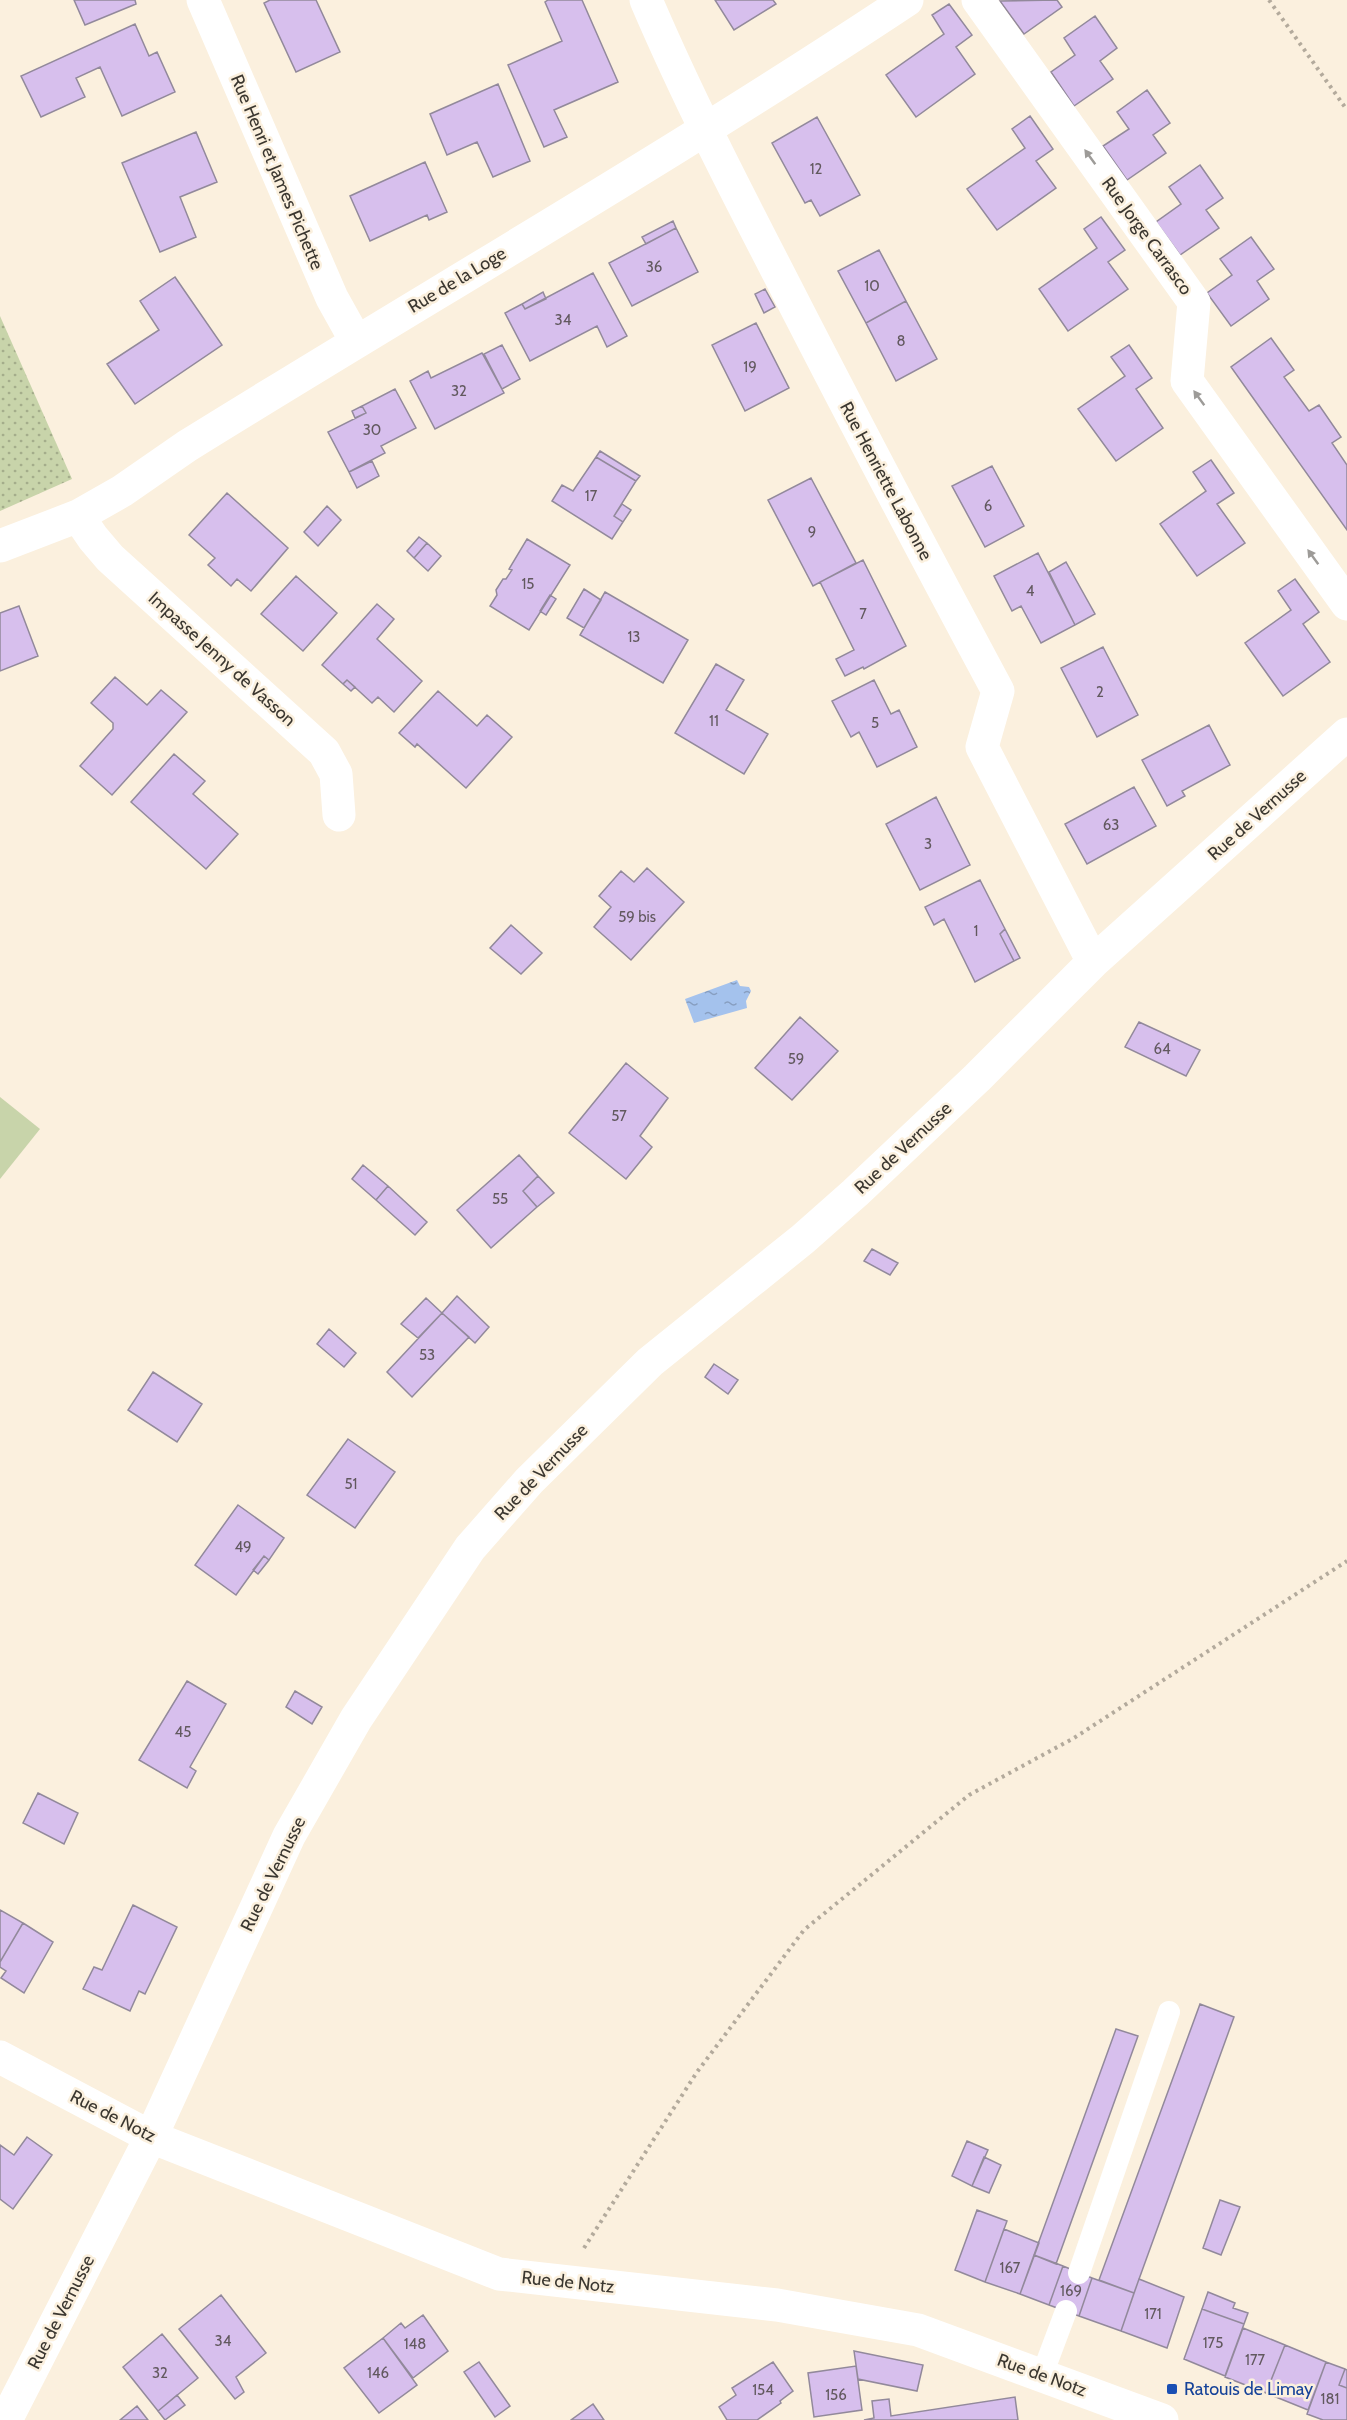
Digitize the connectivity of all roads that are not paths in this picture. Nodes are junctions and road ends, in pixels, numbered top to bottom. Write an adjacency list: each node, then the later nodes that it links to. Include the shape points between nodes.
1 (203, 0): 6 (street, Rue Henri et James Pichette, via 332,298)
2 (646, 0): 5 (street, Rue Henriette Labonne)
3 (908, 0): 5 (street, Rue de la Loge)
4 (978, 0): 9 (street, Rue Jorge Carrasco, one-way to 4, via 1187,381 1194,302)
5 (705, 129): 6 (street, Rue de la Loge); 12 (street, Rue Henriette Labonne, via 998,691 982,747)
6 (356, 341): 7 (street, Rue de la Loge)
7 (78, 516): 8 (street, Rue de la Loge); 11 (street, Impasse Jenny de Vasson, via 110,558 324,752 336,774)
8 (0, 546)
9 (1347, 604)
10 (1347, 734): 12 (street, Rue de Vernusse)
11 (339, 815)
12 (1094, 962): 15 (street, Rue de Vernusse, via 855,1193 650,1362 530,1481 470,1548 356,1719 289,1836)
13 (1169, 2012): 16 (lane)
14 (0, 2057): 15 (street, Rue de Notz)
15 (151, 2137): 18 (street, Rue de Notz, via 499,2274 777,2305 918,2330); 19 (street, Rue de Vernusse)
16 (1079, 2273)
17 (1066, 2311): 18 (lane)
18 (1042, 2375): 20 (street, Rue de Notz)
19 (6, 2420)
20 (1162, 2420)

